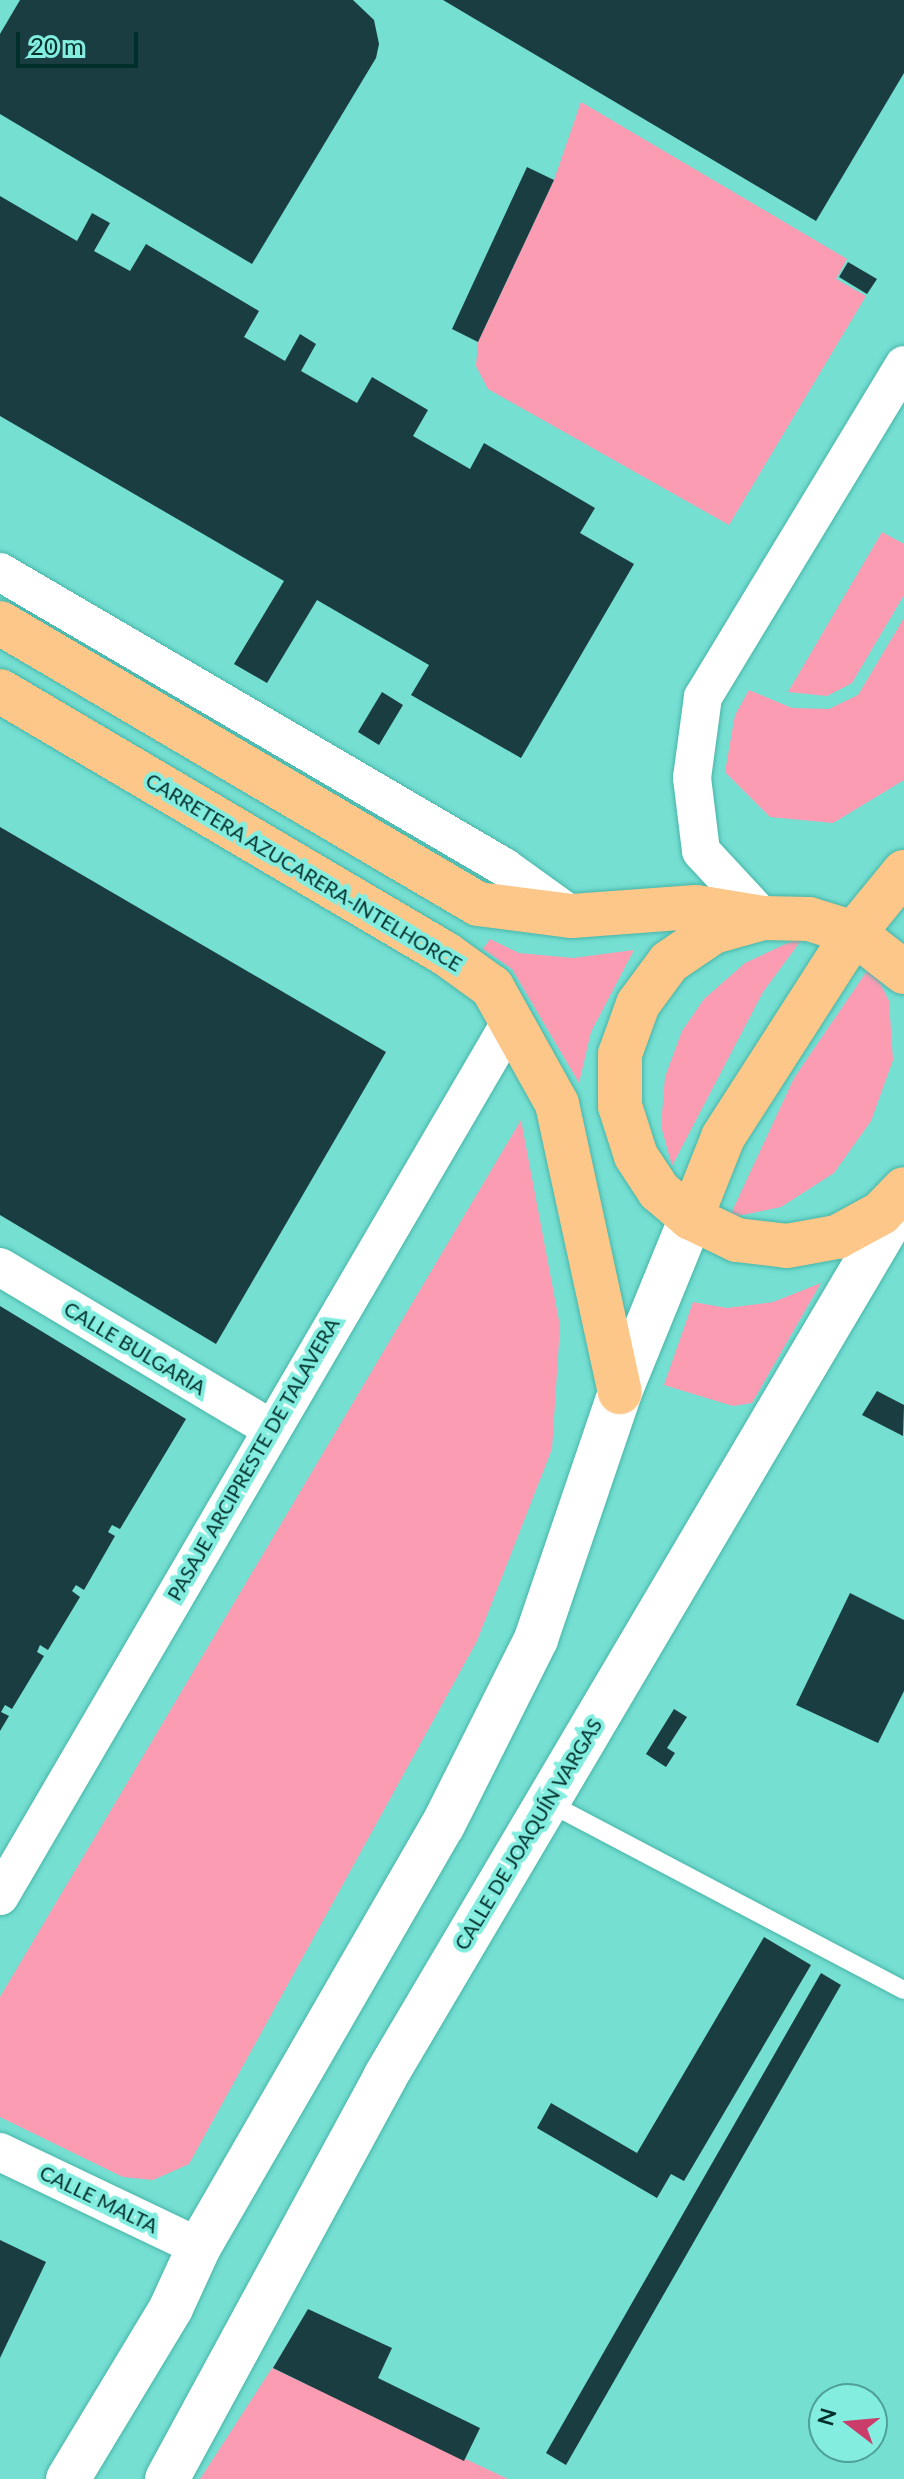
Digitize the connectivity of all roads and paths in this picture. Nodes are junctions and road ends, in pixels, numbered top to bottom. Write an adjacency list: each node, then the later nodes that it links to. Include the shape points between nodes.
1 (904, 365): 7 (street, via 703,697 692,778 701,851)
2 (0, 572): 6 (street, via 504,867)
3 (0, 623): 6 (main road, CARRETERA AZUCARERA-INTELHORCE, via 478,904)
4 (0, 691): 10 (main road, CARRETERA AZUCARERA-INTELHORCE, via 446,954 492,987)
5 (904, 872): 8 (main road)
6 (572, 916): 7 (main road, CARRETERA AZUCARERA-INTELHORCE, via 696,907)
7 (763, 918): 8 (main road, CARRETERA AZUCARERA-INTELHORCE, via 809,919); 12 (main road, CARRETERA AZUCARERA-INTELHORCE, via 713,932 669,962 638,1004 620,1054 620,1106)
8 (854, 933): 9 (main road, CARRETERA AZUCARERA-INTELHORCE); 15 (main road, via 723,1137)
9 (904, 972)
10 (510, 1023): 11 (main road, CARRETERA AZUCARERA-INTELHORCE); 18 (street, PASAJE ARCIPRESTE DE TALAVERA)
11 (557, 1104): 12 (main road, CARRETERA AZUCARERA-INTELHORCE); 17 (main road, CARRETERA AZUCARERA-INTELHORCE)
12 (636, 1156): 15 (main road, CARRETERA AZUCARERA-INTELHORCE, via 659,1191)
13 (904, 1189): 15 (main road, CARRETERA AZUCARERA-INTELHORCE, via 881,1213 837,1237 787,1246 737,1240)
14 (904, 1198): 19 (street, CALLE DE JOAQUÍN VARGAS)
15 (691, 1218): 17 (street)
16 (0, 1267): 18 (street, CALLE BULGARIA)
17 (620, 1392): 23 (street, via 536,1639 443,1825)
18 (270, 1428): 20 (street, PASAJE ARCIPRESTE DE TALAVERA)
19 (547, 1802): 21 (lane); 25 (street, CALLE DE JOAQUÍN VARGAS, via 385,2077)
20 (0, 1896)
21 (904, 1990)
22 (0, 2152): 23 (street, CALLE MALTA)
23 (199, 2247): 24 (street, via 171,2308)
24 (68, 2479)
25 (167, 2479)

